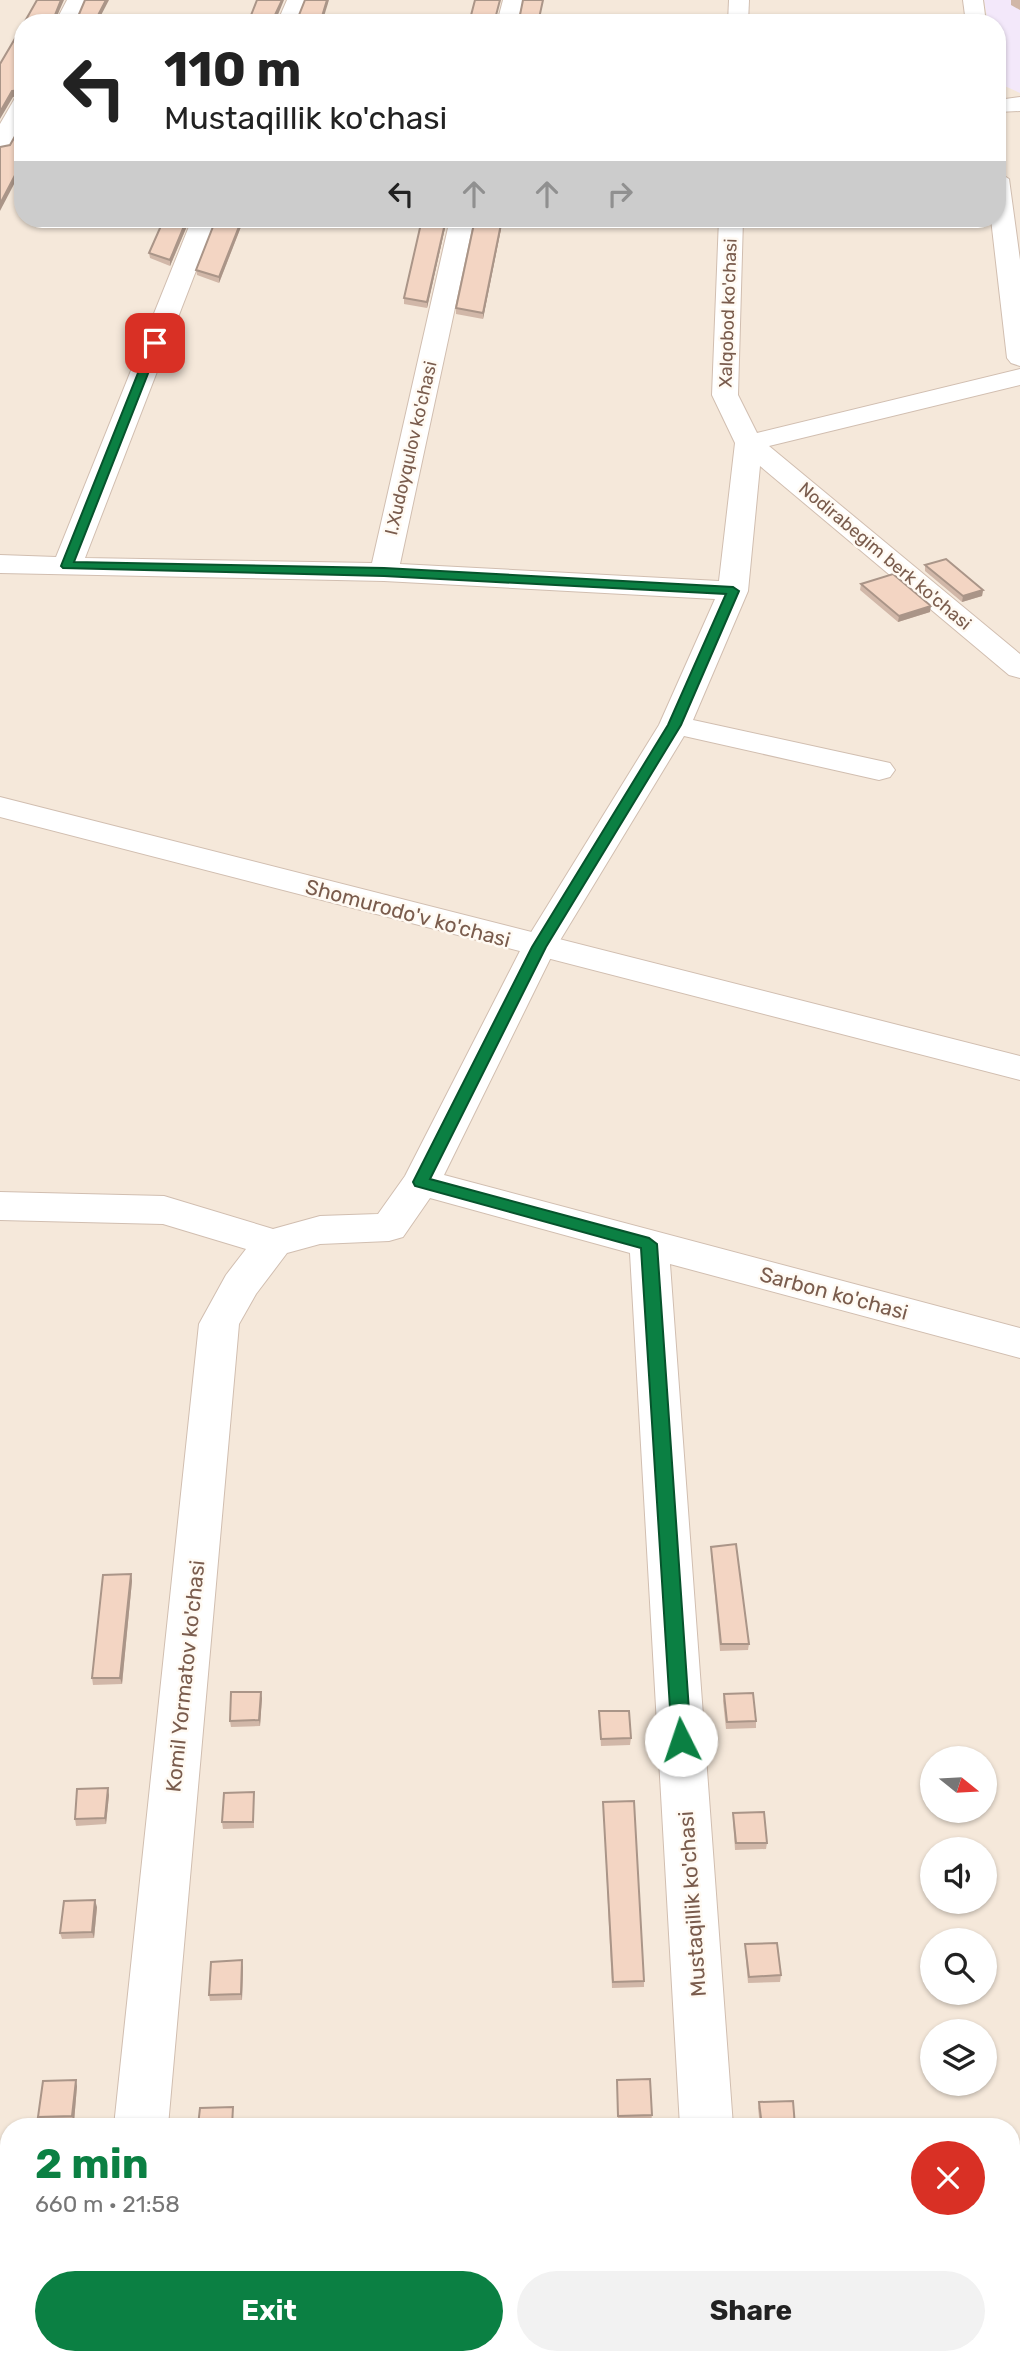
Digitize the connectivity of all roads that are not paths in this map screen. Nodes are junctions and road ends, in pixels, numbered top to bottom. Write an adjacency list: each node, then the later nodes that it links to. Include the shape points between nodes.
1 (14, 117): 2 (street)
2 (0, 144)
3 (200, 228): 12 (street)
4 (460, 228): 13 (street, I.Xudoyqulov ko'chasi)
5 (731, 228): 10 (street, Xalqobod ko'chasi, via 725,395)
6 (1004, 228): 7 (street)
7 (1020, 358)
8 (1008, 380): 9 (street); 10 (street)
9 (1020, 401)
10 (749, 443): 14 (street); 15 (street, Nodirabegim berk ko'chasi)
11 (0, 564): 12 (street)
12 (67, 566): 13 (street)
13 (384, 572): 14 (street)
14 (733, 591): 16 (street)
15 (1020, 669)
16 (675, 725): 17 (street); 19 (street)
17 (879, 770)
18 (0, 807): 19 (street, Shomurodo'v ko'chasi)
19 (539, 947): 20 (street, Shomurodo'v ko'chasi); 21 (street)
20 (1020, 1068)
21 (421, 1182): 23 (street, via 389,1227 320,1230); 24 (street)
22 (0, 1206): 23 (street, via 164,1210)
23 (273, 1243): 26 (street, Komil Yormatov ko'chasi, via 240,1285 219,1324)
24 (649, 1244): 25 (street, Sarbon ko'chasi); 27 (street, Mustaqillik ko'chasi)
25 (1020, 1343)
26 (142, 2118)
27 (706, 2118)

